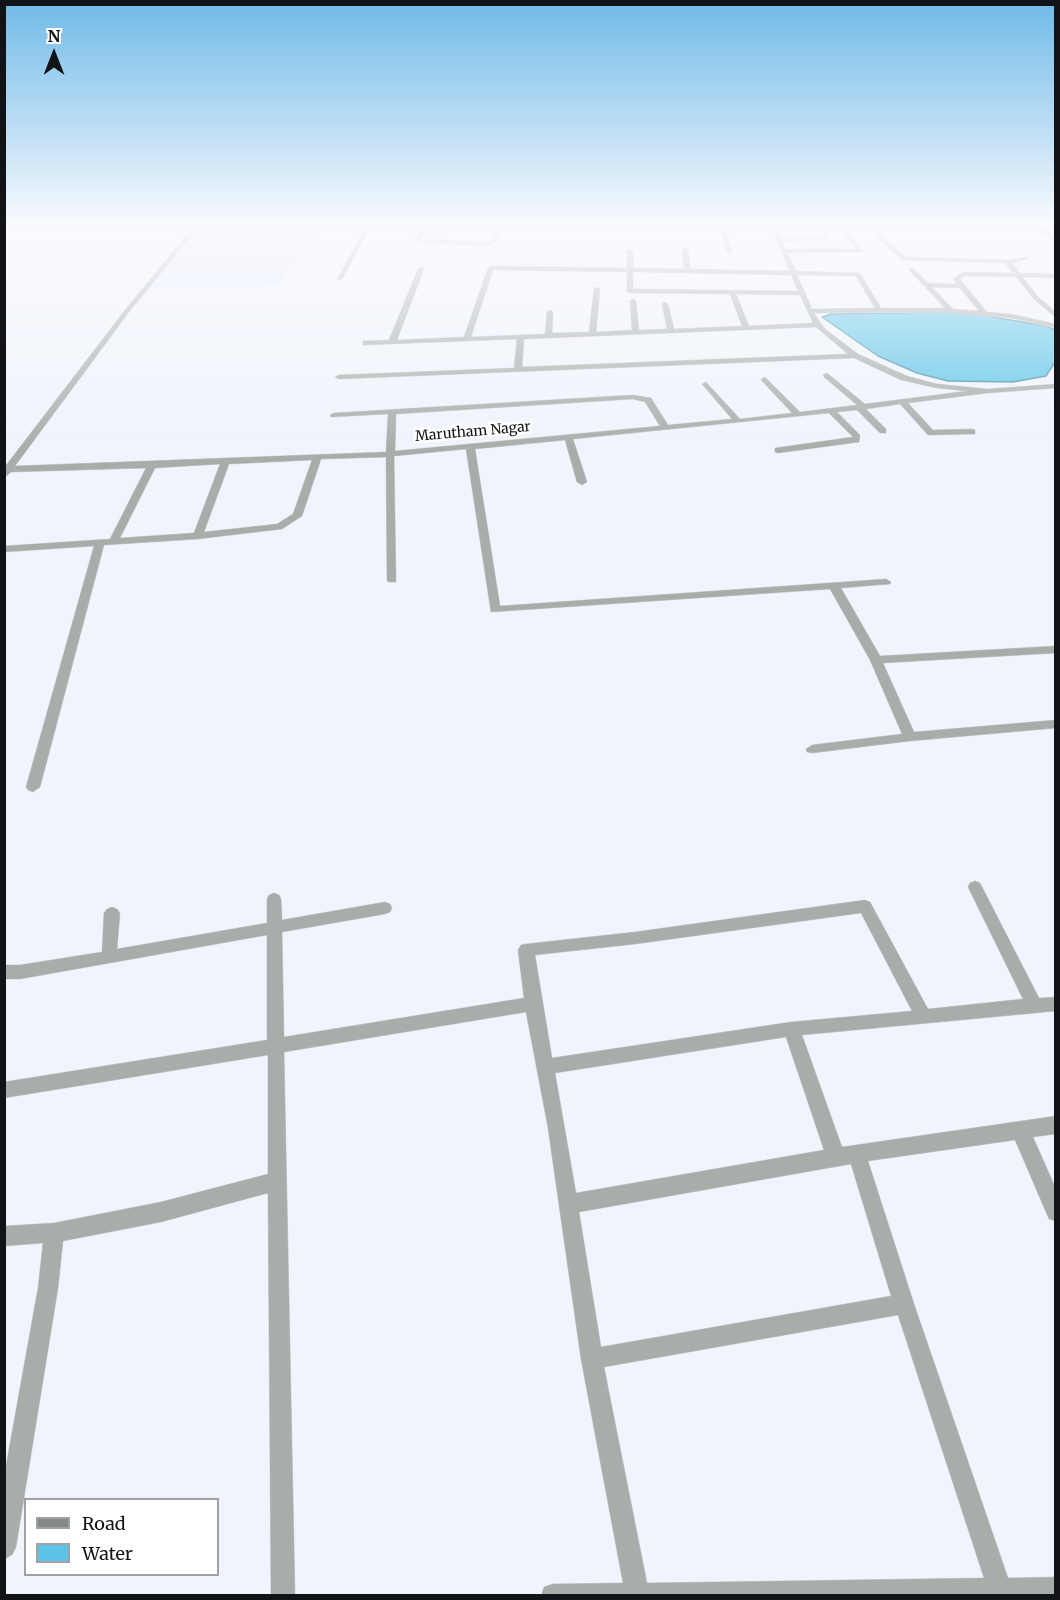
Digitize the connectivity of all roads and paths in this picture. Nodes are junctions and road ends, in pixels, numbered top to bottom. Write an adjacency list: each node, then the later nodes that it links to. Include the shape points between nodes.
1 (633, 301): 23 (street)
2 (135, 302): 56 (street)
3 (408, 302): 28 (street)
4 (479, 302): 27 (street)
5 (596, 302): 24 (street)
6 (736, 302): 21 (street)
7 (805, 302): 15 (street)
8 (874, 302): 13 (street)
9 (942, 302): 14 (street)
10 (975, 302): 17 (street)
11 (1040, 302): 18 (street)
12 (665, 304): 22 (street)
13 (879, 310): 14 (street); 15 (street)
14 (950, 310): 17 (street)
15 (809, 311): 19 (street)
16 (550, 312): 25 (street)
17 (984, 313): 20 (street)
18 (1056, 316)
19 (818, 325): 21 (street); 30 (street)
20 (1056, 326)
21 (746, 327): 22 (street)
22 (670, 330): 23 (street)
23 (636, 332): 24 (street)
24 (592, 334): 25 (street)
25 (548, 335): 26 (street)
26 (521, 337): 27 (street); 31 (street)
27 (466, 339): 28 (street)
28 (392, 342): 29 (street)
29 (366, 343)
30 (855, 356): 31 (street); 38 (street, via 904,378)
31 (518, 369): 34 (street)
32 (827, 375): 40 (street)
33 (1056, 376): 37 (street)
34 (339, 377)
35 (765, 379): 44 (street)
36 (706, 384): 45 (street)
37 (1052, 386): 38 (street)
38 (988, 392): 39 (street, Marutham Nagar)
39 (903, 403): 40 (street, Marutham Nagar); 48 (street, via 931,433)
40 (862, 408): 41 (street, Marutham Nagar); 47 (street)
41 (831, 411): 44 (street, Marutham Nagar); 51 (street, via 856,440)
42 (392, 412): 43 (street); 46 (street, via 633,397 648,400); 52 (street)
43 (334, 415)
44 (799, 415): 45 (street, Marutham Nagar)
45 (738, 421): 46 (street, Marutham Nagar)
46 (665, 428): 49 (street, Marutham Nagar)
47 (883, 430)
48 (972, 432)
49 (568, 437): 50 (street, Marutham Nagar); 57 (street)
50 (470, 446): 52 (street, Marutham Nagar); 64 (street, via 495,610)
51 (778, 450)
52 (390, 454): 53 (street, Marutham Nagar); 62 (street)
53 (317, 457): 54 (street, Marutham Nagar); 58 (street, via 297,516 279,527)
54 (226, 461): 55 (street, Marutham Nagar); 58 (street)
55 (152, 465): 56 (street, Marutham Nagar); 60 (street)
56 (7, 472)
57 (582, 482)
58 (198, 536): 60 (street)
59 (100, 542): 60 (street); 61 (street); 70 (street)
60 (113, 542)
61 (4, 549)
62 (392, 580)
63 (886, 582): 64 (street)
64 (834, 586): 66 (street)
65 (1056, 649): 66 (street)
66 (876, 660): 68 (street)
67 (1056, 724): 68 (street)
68 (910, 737): 69 (street)
69 (812, 749)
70 (33, 787)
71 (975, 887): 80 (street)
72 (274, 899): 75 (street)
73 (385, 908): 75 (street)
74 (112, 913): 76 (street)
75 (274, 927): 76 (street); 83 (street)
76 (109, 957): 77 (street)
77 (4, 972)
78 (533, 1004): 81 (street, via 526,950 865,906); 83 (street); 84 (street)
79 (1056, 1004): 80 (street)
80 (1034, 1005): 81 (street)
81 (924, 1017): 82 (street)
82 (790, 1029): 84 (street); 88 (street)
83 (276, 1046): 85 (street); 89 (street)
84 (545, 1067): 90 (street)
85 (4, 1090)
86 (1056, 1125): 87 (street)
87 (1020, 1129): 88 (street); 91 (street)
88 (846, 1156): 90 (street); 94 (street)
89 (278, 1181): 92 (street, via 161,1212); 100 (street)
90 (568, 1204): 95 (street)
91 (1056, 1212)
92 (54, 1233): 93 (street); 96 (street)
93 (4, 1236)
94 (904, 1304): 95 (street); 98 (street)
95 (592, 1359): 99 (street)
96 (4, 1546)
97 (1056, 1589): 98 (street)
98 (1000, 1590): 99 (street)
99 (637, 1594): 101 (street)
100 (283, 1596)
101 (553, 1596)

